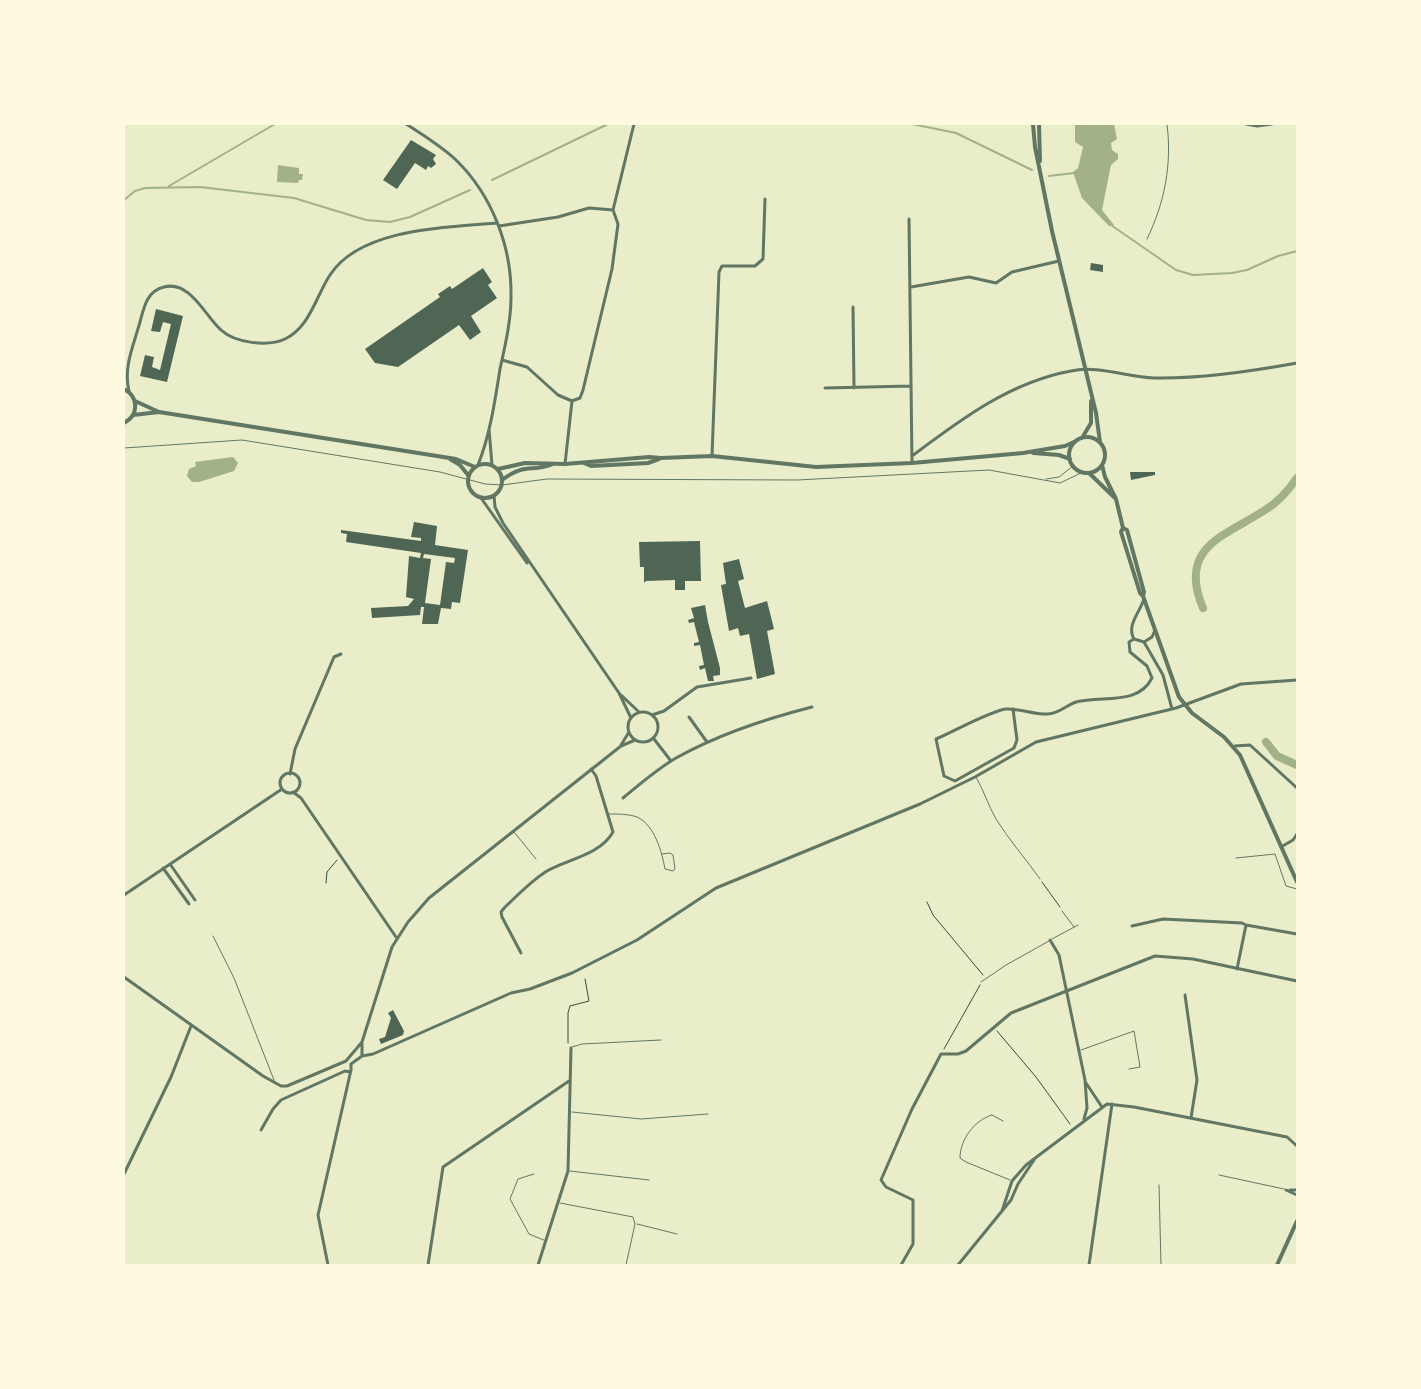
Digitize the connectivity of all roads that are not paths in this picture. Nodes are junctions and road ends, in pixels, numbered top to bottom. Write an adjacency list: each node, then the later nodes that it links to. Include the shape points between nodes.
1 (406, 124): 12 (street, via 456,160 483,194)
2 (634, 124): 10 (street)
3 (1033, 124): 8 (street)
4 (1039, 124): 8 (street)
5 (1167, 124): 13 (lane, via 1165,192)
6 (1246, 124): 7 (street)
7 (1272, 124)
8 (1040, 166): 14 (street)
9 (765, 199): 39 (street, via 763,259 755,266 722,266 720,272)
10 (613, 210): 12 (street, via 589,208 558,217); 29 (street, via 618,224 612,269 583,390 580,398)
11 (909, 219): 15 (street)
12 (498, 224): 17 (street, via 508,260 511,298); 19 (street, via 406,231 357,251 331,273 298,330 272,343 232,338 220,330 188,293 172,286 162,287 146,300)
13 (1147, 239)
14 (1059, 261): 15 (street, via 1012,272 996,283 969,278); 20 (street)
15 (911, 287): 22 (street)
16 (854, 307): 24 (street)
17 (502, 360): 29 (street, via 527,367 558,395); 33 (street)
18 (1297, 363): 20 (street, via 1267,369 1160,378)
19 (127, 369): 21 (street); 26 (street)
20 (1086, 370): 27 (street); 40 (street, via 1044,377 1010,391 952,426)
21 (124, 373)
22 (911, 386): 24 (street); 40 (street)
23 (825, 388): 24 (street)
24 (854, 388)
25 (124, 389): 26 (street)
26 (129, 391): 28 (street)
27 (1091, 393): 34 (street, via 1091,422); 36 (street)
28 (135, 401): 30 (street); 31 (street)
29 (572, 401): 45 (street)
30 (159, 412): 31 (street); 41 (street)
31 (133, 415): 32 (street)
32 (124, 423)
33 (489, 425): 46 (street); 48 (street)
34 (1082, 438): 35 (street); 36 (street)
35 (1076, 441): 38 (street); 42 (street)
36 (1100, 442): 47 (street, via 1105,455)
37 (124, 448): 53 (lane, via 242,440)
38 (1023, 453): 42 (street, via 1059,455); 43 (street)
39 (712, 456): 43 (street, via 816,467); 45 (street, via 661,458 648,463)
40 (912, 456): 43 (street)
41 (445, 457): 48 (street); 53 (street, via 460,465)
42 (1070, 459): 49 (street)
43 (912, 463)
44 (553, 464): 45 (street); 50 (street, via 525,463); 55 (street, via 519,469)
45 (565, 464)
46 (492, 465): 48 (street); 50 (street)
47 (1102, 465): 52 (street); 58 (street)
48 (476, 466): 53 (street)
49 (1073, 466): 51 (street); 54 (lane, via 1060,477)
50 (498, 470): 55 (street)
51 (1083, 472): 52 (street); 54 (lane, via 1060,483)
52 (1089, 473): 58 (street)
53 (468, 478): 55 (lane); 57 (street, via 469,489)
54 (1044, 480): 55 (lane, via 989,470 797,480 547,479)
55 (502, 482): 56 (street)
56 (494, 496): 57 (street); 59 (street, via 496,510)
57 (481, 498): 59 (street)
58 (1116, 499): 60 (street, via 1122,532 1140,593)
59 (530, 565): 67 (street)
60 (1144, 597): 61 (street); 62 (street, via 1140,612 1132,622)
61 (1155, 630): 63 (street, via 1152,637); 82 (street, via 1182,703)
62 (1134, 639): 63 (street); 70 (street, via 1129,642 1130,652 1147,666 1152,678 1140,693 1078,702 1049,714)
63 (1144, 642): 69 (street, via 1163,675)
64 (341, 654): 85 (street, via 334,657 294,749)
65 (751, 678): 71 (street, via 697,687)
66 (1297, 680): 69 (street, via 1241,684)
67 (619, 693): 72 (street); 75 (street)
68 (812, 707): 80 (street, via 746,726)
69 (1174, 709): 86 (street, via 1036,742)
70 (1013, 710): 70 (street, via 999,711 936,740 944,776 955,781 1014,748 1017,740)
71 (664, 711): 73 (street); 76 (street)
72 (639, 712): 73 (street); 75 (street)
73 (652, 715): 76 (street)
74 (689, 717): 80 (street)
75 (631, 718): 77 (street)
76 (658, 722): 78 (street, via 659,730)
77 (628, 732): 79 (street); 81 (street)
78 (654, 739): 79 (street, via 644,743); 83 (street)
79 (635, 740): 81 (street)
80 (707, 742): 83 (street)
81 (621, 746): 84 (street)
82 (1235, 746): 87 (street, via 1250,745); 95 (street, via 1247,766)
83 (671, 762): 91 (street)
84 (591, 769): 92 (street); 93 (street)
85 (290, 774): 89 (street, via 281,780); 90 (street, via 300,782)
86 (975, 777): 101 (lane, via 987,795 995,818); 128 (street, via 881,821 716,888 637,940 572,973 511,993)
87 (1295, 783): 88 (street)
88 (1297, 788)
89 (282, 789): 90 (street); 99 (street)
90 (294, 792): 114 (street)
91 (623, 798)
92 (609, 814): 96 (lane, via 641,819 650,829); 116 (street, via 613,832 608,839 588,854 545,873 501,912)
93 (513, 831): 98 (lane); 114 (street, via 429,898)
94 (1297, 834): 95 (street)
95 (1281, 847): 102 (street)
96 (662, 854): 96 (lane, via 670,852 673,855 673,872 665,869)
97 (1236, 858): 103 (lane, via 1275,854 1286,886)
98 (536, 859)
99 (170, 864): 100 (street); 105 (street)
100 (163, 868): 104 (street); 106 (street)
101 (1040, 879)
102 (1297, 882)
103 (1297, 888)
104 (124, 896)
105 (195, 900)
106 (188, 904)
107 (1062, 911): 111 (lane)
108 (1078, 925): 111 (lane)
109 (1246, 925): 110 (street, via 1163,919); 112 (street); 117 (street)
110 (1132, 926)
111 (1074, 928): 115 (lane)
112 (1297, 934)
113 (213, 936): 135 (lane, via 234,978)
114 (396, 937): 125 (street)
115 (1050, 940): 120 (lane); 121 (street, via 1059,955)
116 (521, 953)
117 (1238, 969): 119 (street); 121 (street, via 1176,956 1155,956)
118 (124, 977): 123 (street)
119 (1297, 981)
120 (981, 982)
121 (1067, 992): 127 (street); 167 (street, via 1011,1013 966,1051 941,1054 912,1109 881,1180 886,1187 913,1200 913,1244)
122 (1185, 995): 140 (street, via 1198,1080)
123 (191, 1026): 135 (street); 147 (street, via 171,1077)
124 (660, 1040): 126 (lane)
125 (362, 1042): 128 (street); 129 (street)
126 (570, 1047): 133 (street)
127 (1079, 1051): 131 (lane, via 1134,1031 1140,1067); 134 (street)
128 (362, 1056): 130 (street)
129 (346, 1061): 130 (street); 135 (street, via 293,1085)
130 (351, 1064): 132 (street)
131 (1129, 1070)
132 (350, 1072): 143 (street, via 345,1071 281,1100); 163 (street, via 318,1215)
133 (570, 1080): 138 (street); 164 (street, via 443,1167)
134 (1085, 1080): 137 (street); 142 (street, via 1087,1108)
135 (275, 1083)
136 (1112, 1104): 137 (street); 140 (street); 169 (street)
137 (1102, 1107): 142 (street)
138 (570, 1112): 139 (lane, via 641,1119); 146 (street)
139 (708, 1114)
140 (1191, 1118): 144 (street, via 1291,1138)
141 (1003, 1121): 151 (lane, via 992,1115 970,1129 960,1158)
142 (1084, 1121): 145 (street)
143 (261, 1130)
144 (1297, 1146)
145 (1038, 1155): 151 (street); 152 (street)
146 (568, 1171): 150 (lane); 157 (street)
147 (124, 1174)
148 (534, 1174): 162 (lane, via 518,1179 510,1199 529,1234)
149 (1219, 1175): 154 (lane)
150 (649, 1180)
151 (1012, 1181): 152 (lane); 158 (street)
152 (1018, 1184): 158 (street)
153 (1159, 1185): 170 (lane)
154 (1286, 1190): 155 (street); 156 (street)
155 (1297, 1190)
156 (1297, 1196)
157 (558, 1203): 160 (lane, via 629,1215); 162 (street)
158 (1002, 1211): 168 (street)
159 (1297, 1221): 171 (street)
160 (635, 1224): 161 (lane); 166 (lane)
161 (677, 1234)
162 (546, 1241): 165 (street)
163 (328, 1265)
164 (428, 1265)
165 (538, 1265)
166 (626, 1265)
167 (901, 1265)
168 (958, 1265)
169 (1089, 1265)
170 (1161, 1265)
171 (1276, 1265)

